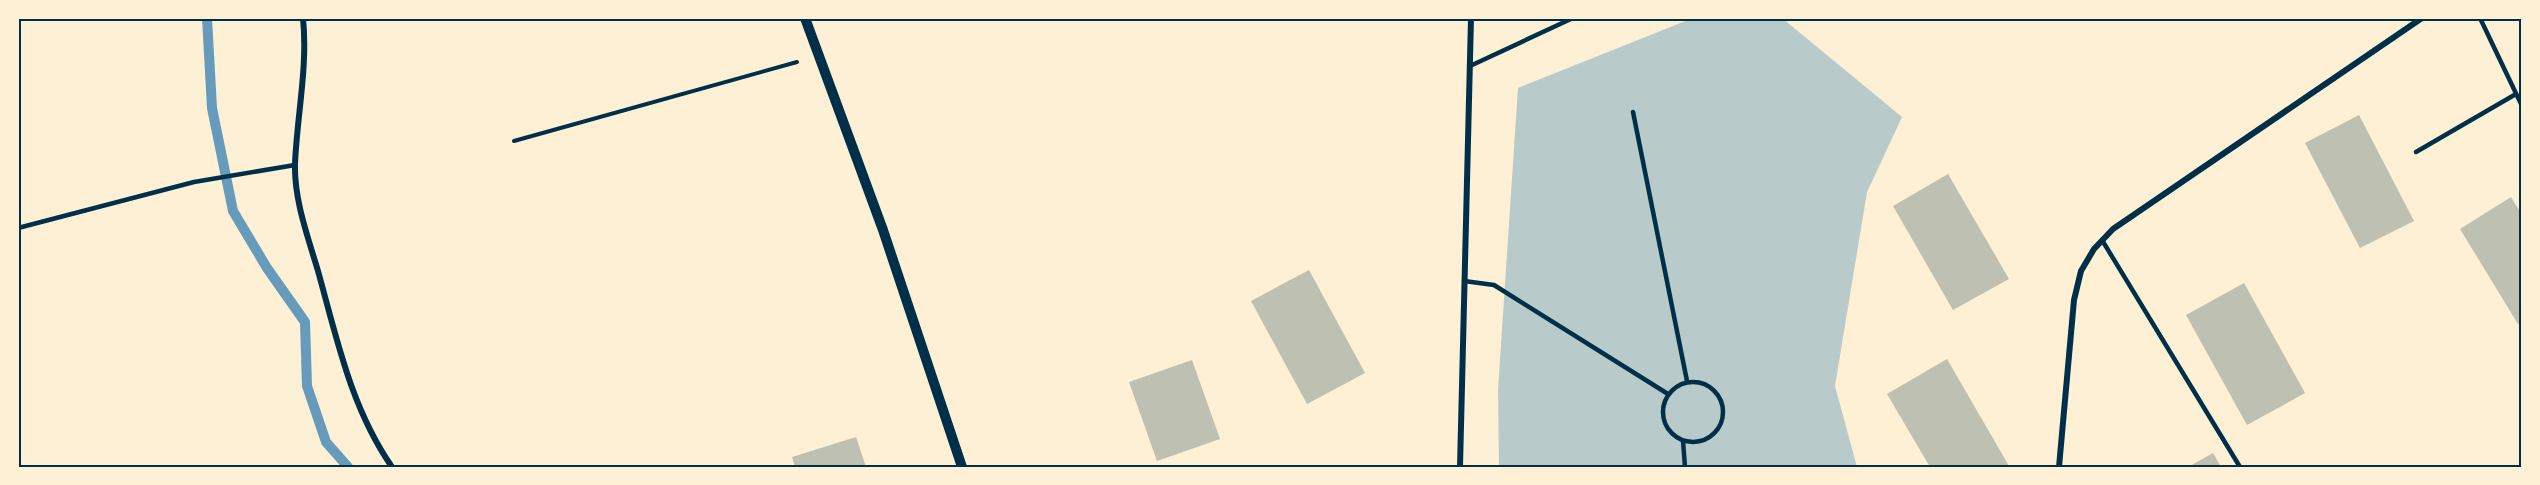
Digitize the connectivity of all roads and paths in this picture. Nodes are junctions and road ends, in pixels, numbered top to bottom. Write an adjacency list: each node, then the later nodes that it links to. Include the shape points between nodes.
1 (303, 18): 14 (street, via 306,40)
2 (805, 18): 7 (street)
3 (1472, 18): 8 (street)
4 (1573, 18): 8 (lane)
5 (2422, 18): 16 (street)
6 (2480, 18): 9 (lane)
7 (821, 56): 12 (path); 22 (street)
8 (1470, 66): 17 (street)
9 (2516, 94): 10 (lane); 13 (lane)
10 (2522, 106)
11 (1633, 112): 18 (lane)
12 (514, 141)
13 (2416, 152)
14 (295, 165): 15 (lane, via 194,182); 21 (street, via 301,210 353,394)
15 (18, 228)
16 (2102, 240): 25 (street, via 2082,271 2074,300); 26 (lane)
17 (1464, 281): 19 (lane, via 1494,285); 23 (street)
18 (1687, 381): 19 (lane); 20 (lane, via 1708,384 1723,401 1724,419 1714,435 1701,441)
19 (1668, 394): 20 (lane, via 1662,409 1667,427)
20 (1683, 441): 24 (lane)
21 (392, 467)
22 (962, 467)
23 (1460, 467)
24 (1685, 467)
25 (2059, 467)
26 (2240, 467)

